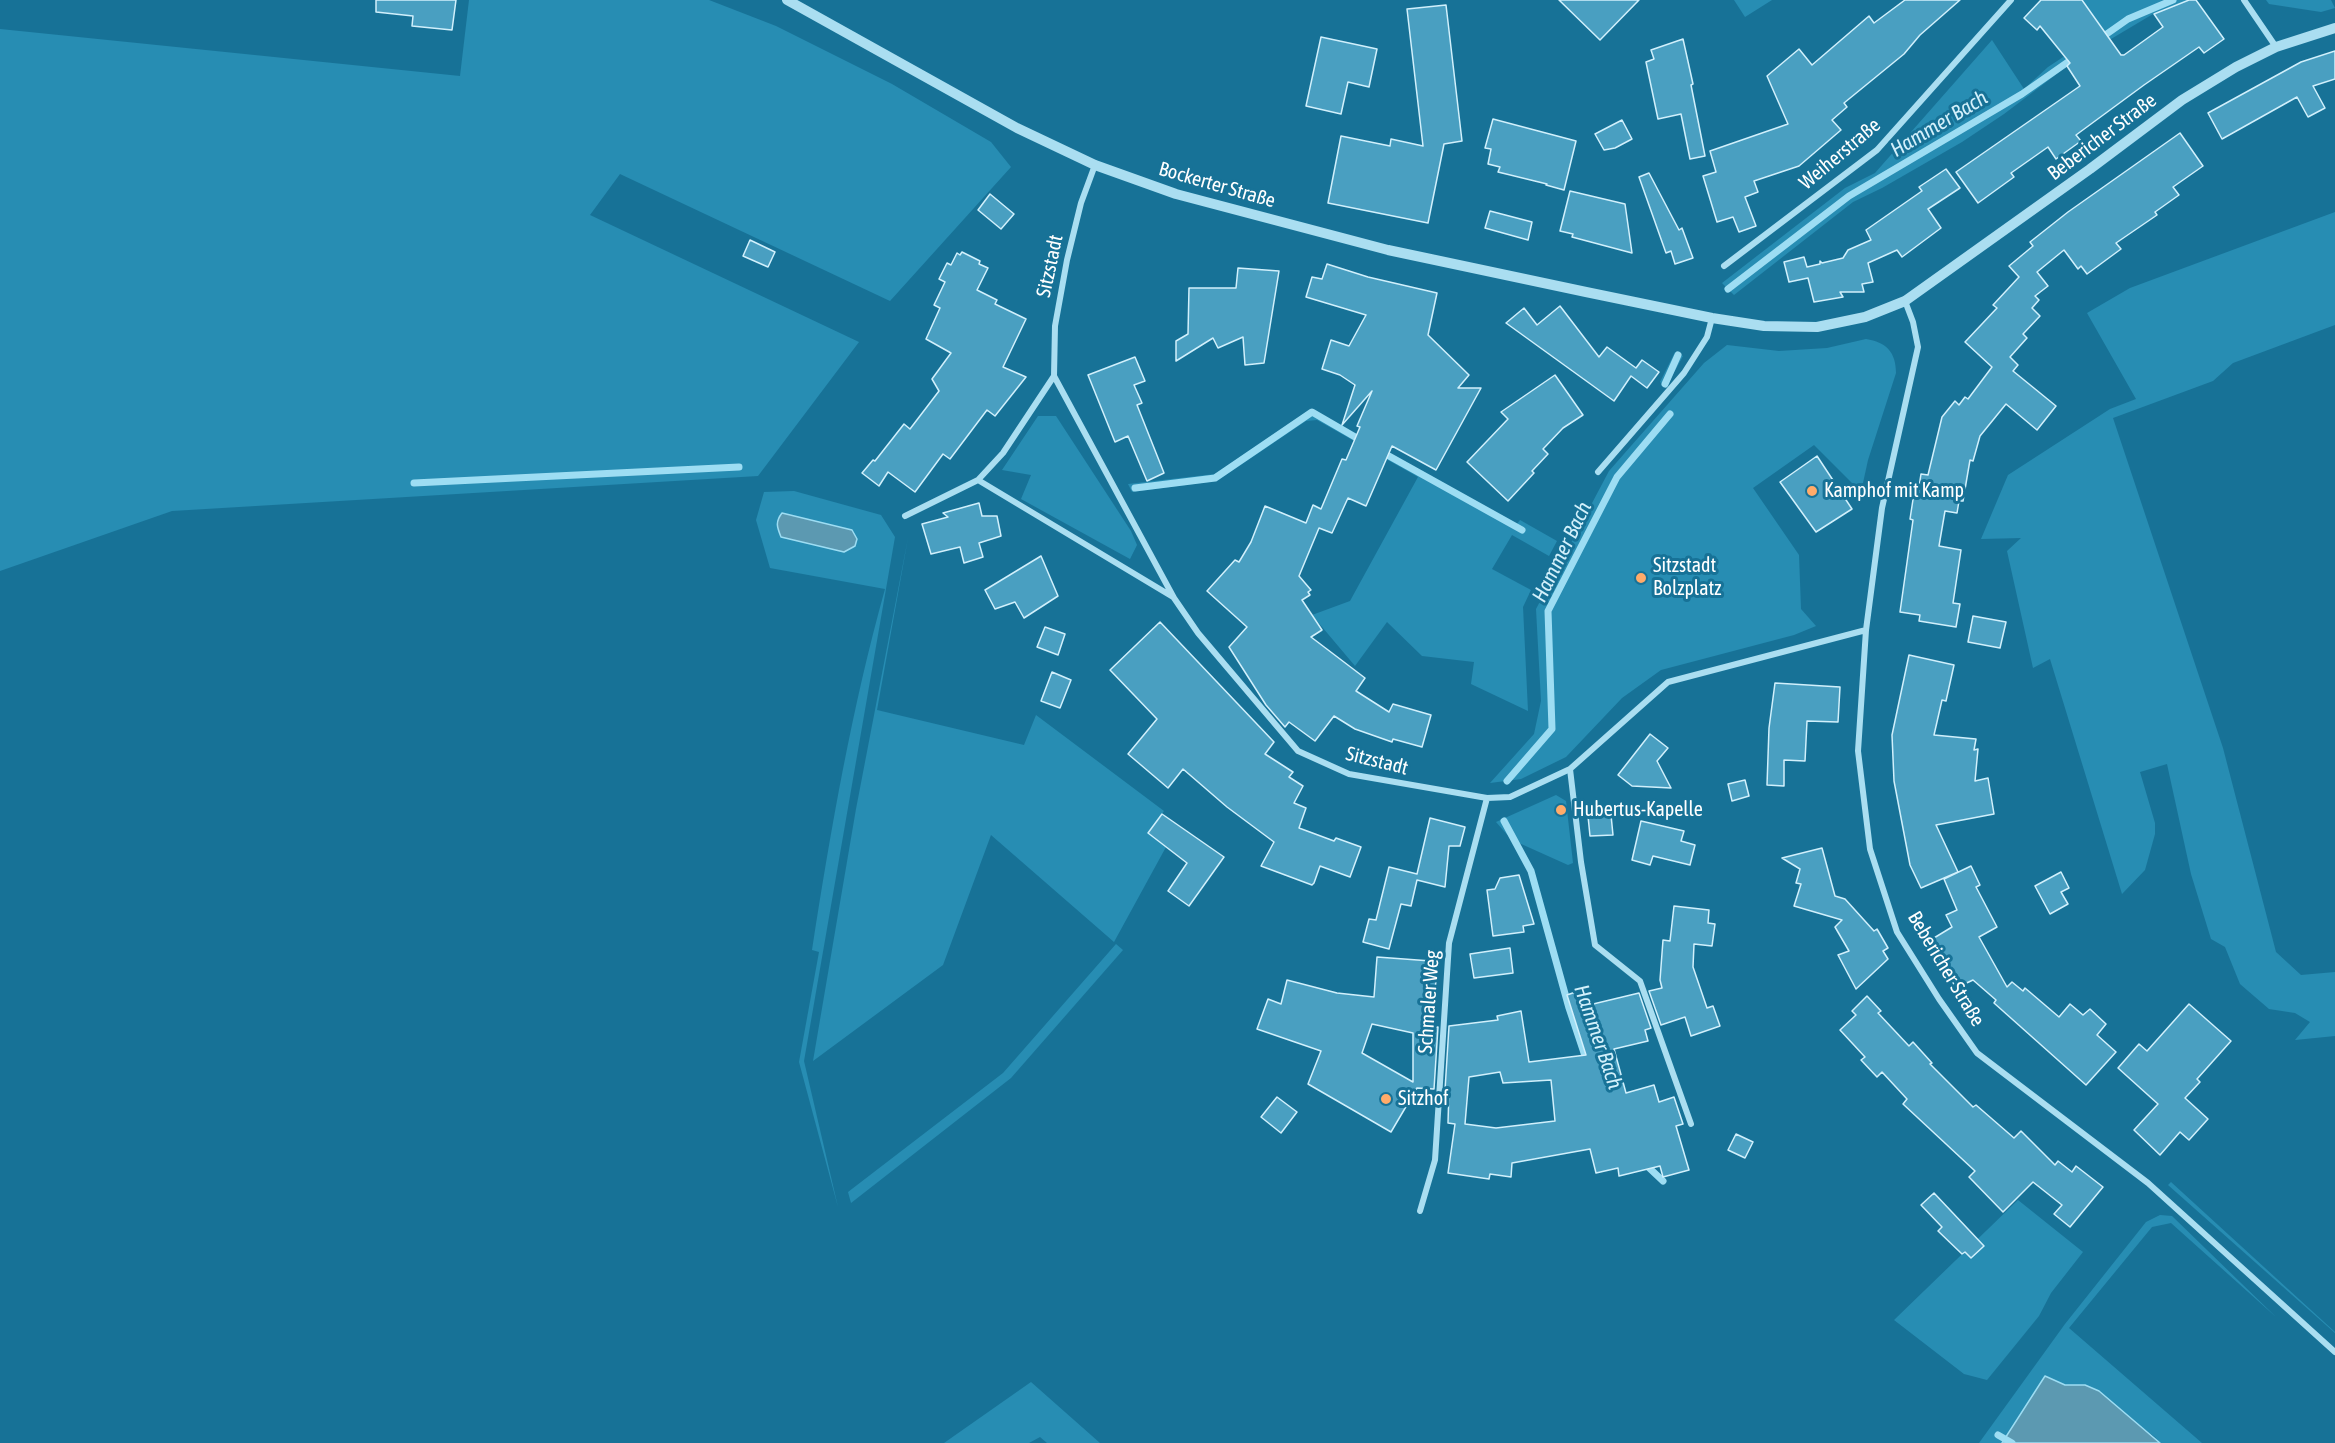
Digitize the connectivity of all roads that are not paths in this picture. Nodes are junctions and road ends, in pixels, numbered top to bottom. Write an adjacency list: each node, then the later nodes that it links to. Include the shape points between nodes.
1 (787, 0): 6 (street, Bockerter Straße, via 1017,128)
2 (2011, 0): 7 (street, Weiherstraße, via 1877,150)
3 (2244, 0): 5 (street)
4 (2335, 28): 5 (street, Bebericher Straße)
5 (2276, 47): 8 (street, Bebericher Straße, via 2182,100)
6 (1095, 165): 9 (street, Bockerter Straße, via 1176,194 1388,250); 11 (street, Sitzstadt, via 1067,260 1055,326)
7 (1724, 266)
8 (1905, 301): 10 (street, Bebericher Straße, via 1865,317 1817,327 1764,326); 16 (street, Bebericher Straße, via 1918,347 1882,508)
9 (1672, 310): 10 (street, Bebericher Straße)
10 (1712, 318): 12 (street, via 1707,337 1684,373)
11 (1053, 376): 13 (street, via 1003,453); 15 (street, Sitzstadt)
12 (1598, 472)
13 (978, 480): 14 (street); 15 (street, Sitzstadt)
14 (906, 516)
15 (1174, 598): 18 (street, Sitzstadt, via 1198,633 1298,751 1349,774)
16 (1866, 630): 17 (street, Sitzstadt, via 1668,682); 21 (street, Bebericher Straße, via 1858,751 1870,849 1898,932 1939,999 1977,1053 2148,1184)
17 (1570, 769): 18 (street, Sitzstadt, via 1510,797); 19 (street, via 1594,945 1640,981)
18 (1487, 798): 20 (street, Schmaler Weg, via 1449,943 1435,1160)
19 (1691, 1124)
20 (1420, 1211)
21 (2335, 1352)

